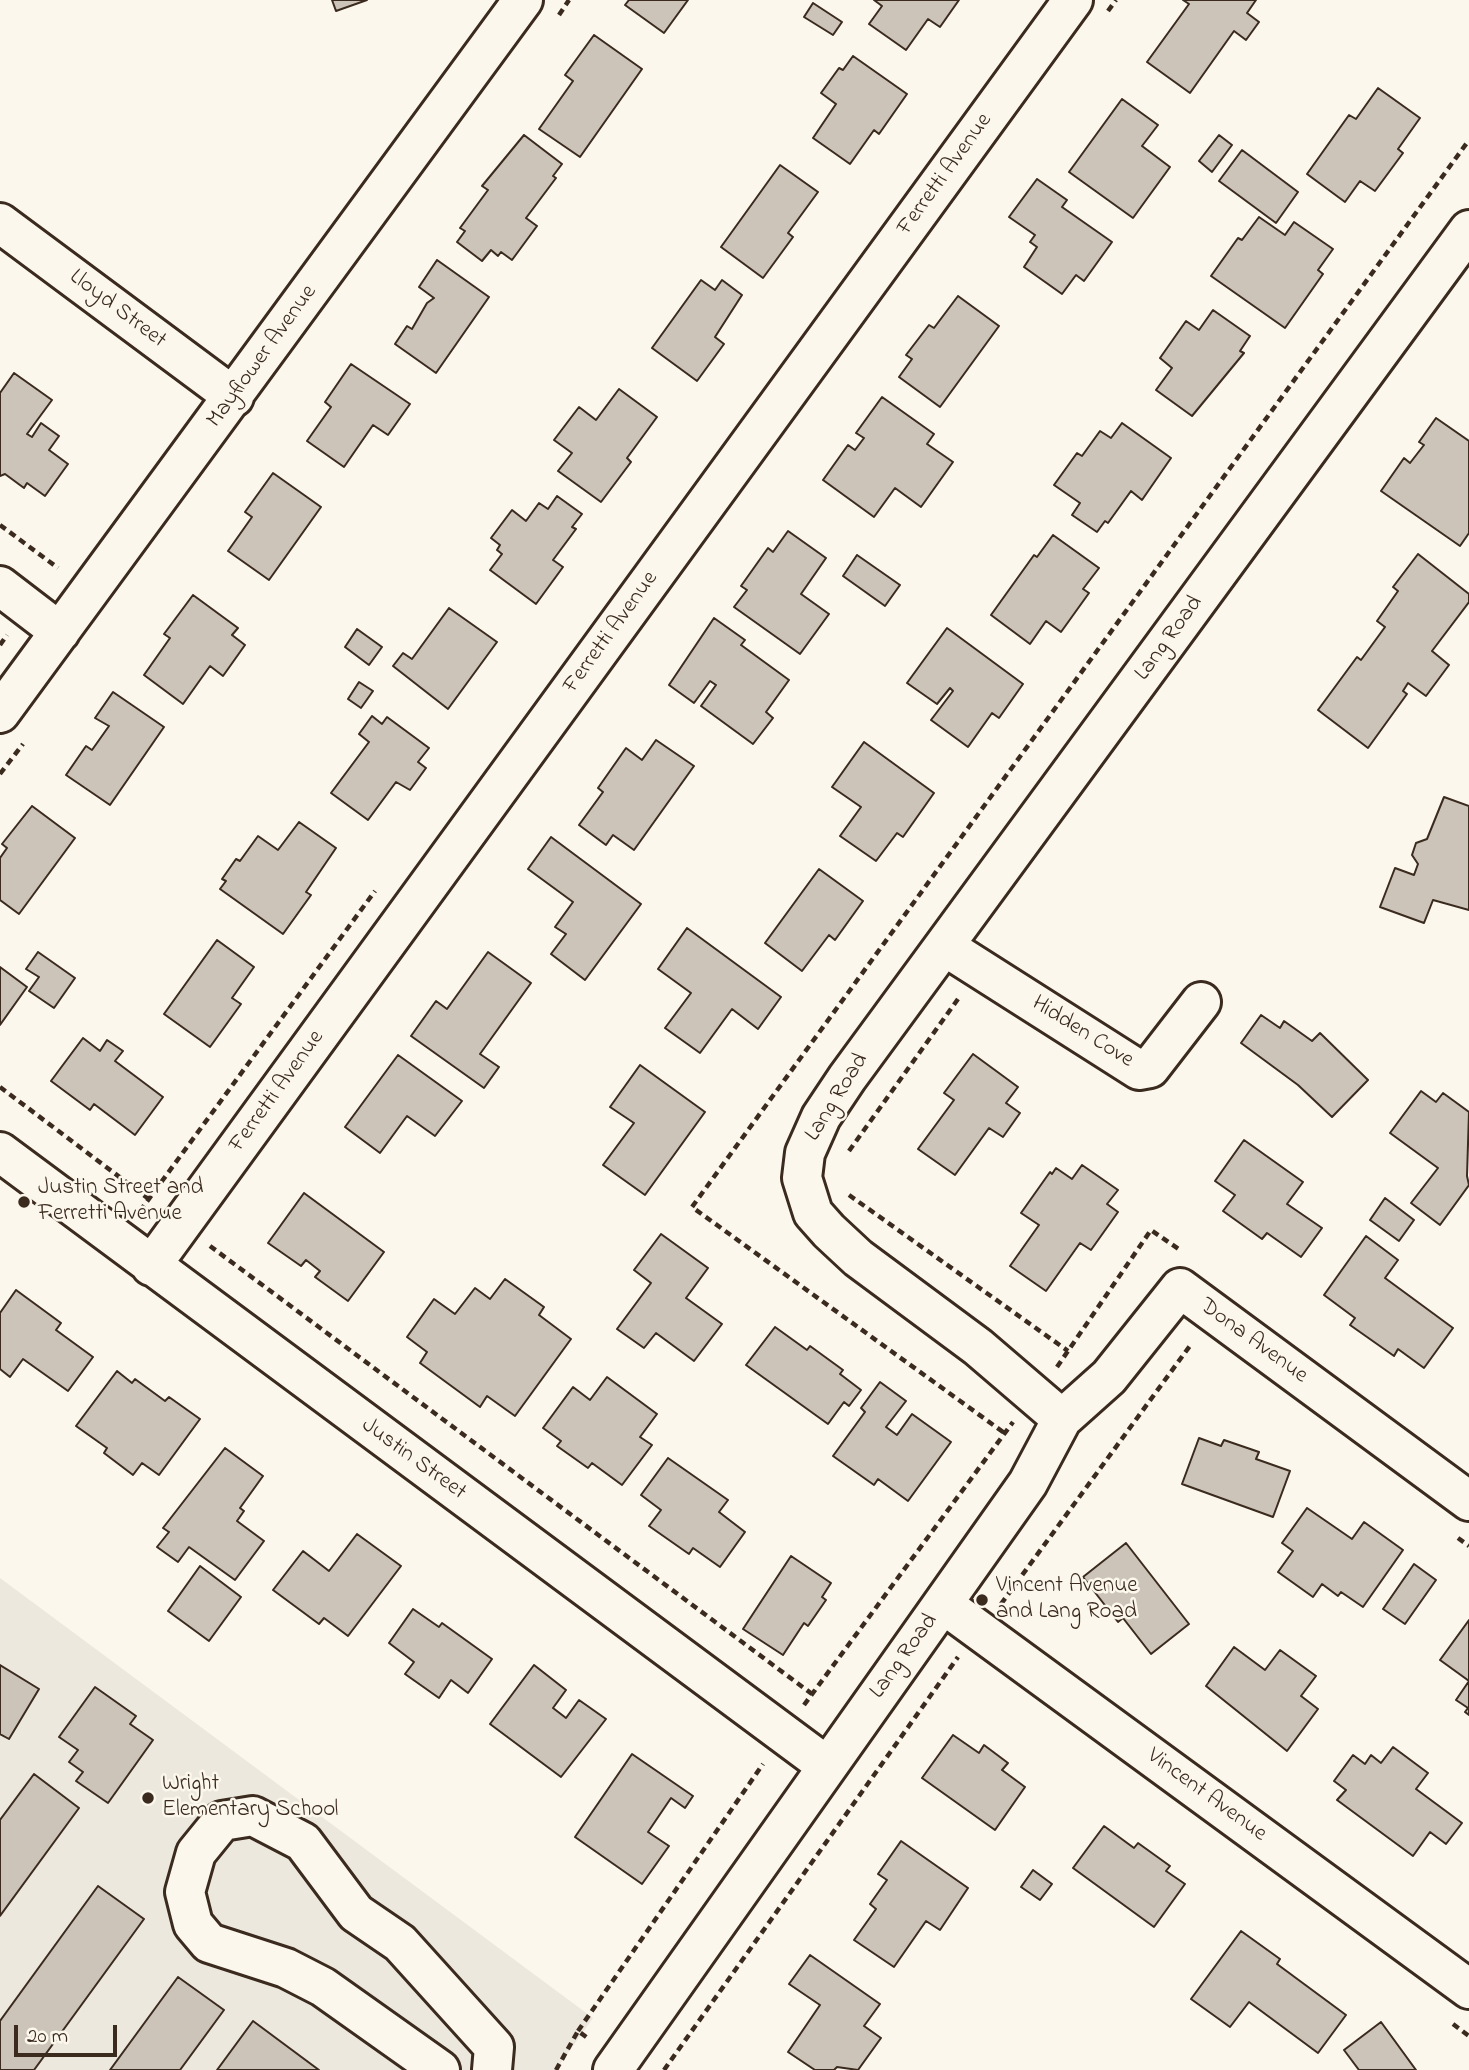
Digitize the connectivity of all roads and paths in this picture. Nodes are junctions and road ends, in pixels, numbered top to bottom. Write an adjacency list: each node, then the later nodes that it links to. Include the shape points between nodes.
1 (523, 0): 5 (street, Mayflower Avenue)
2 (1073, 0): 18 (street, Ferretti Avenue)
3 (0, 223): 5 (street, Lloyd Street)
4 (1469, 230): 11 (street, Lang Road)
5 (234, 397): 9 (street, Mayflower Avenue)
6 (0, 525): 7 (path)
7 (58, 568)
8 (0, 586): 9 (street)
9 (60, 632): 10 (street, Mayflower Avenue)
10 (0, 713)
11 (944, 946): 12 (street, Hidden Cove); 22 (street, Lang Road, via 821,1117 804,1153 802,1178 813,1213 858,1258 978,1347)
12 (980, 969): 13 (street, Hidden Cove, via 1139,1070 1150,1068); 16 (path)
13 (1201, 1002)
14 (0, 1087): 18 (path)
15 (0, 1152): 19 (street, Justin Street)
16 (844, 1161)
17 (845, 1192): 21 (path)
18 (182, 1224): 19 (street, Ferretti Avenue); 26 (path)
19 (151, 1266): 27 (street, Justin Street)
20 (1214, 1313): 22 (street, Dona Avenue, via 1180,1288 1109,1377); 23 (street, Dona Avenue); 25 (path)
21 (1068, 1351)
22 (1062, 1419): 24 (street, Lang Road, via 1028,1483)
23 (1469, 1502)
24 (943, 1604): 25 (street, Vincent Avenue); 27 (street, Lang Road)
25 (980, 1630): 28 (street, Vincent Avenue); 32 (path, via 949,1667)
26 (813, 1694)
27 (827, 1766): 31 (street, Lang Road)
28 (1469, 1989)
29 (440, 2070): 30 (street, via 323,1987 286,1968 209,1943 193,1924 185,1892 196,1853 222,1821 253,1816 303,1842 356,1913 400,1944 494,2047)
30 (492, 2070)
31 (613, 2070)
32 (664, 2070)

